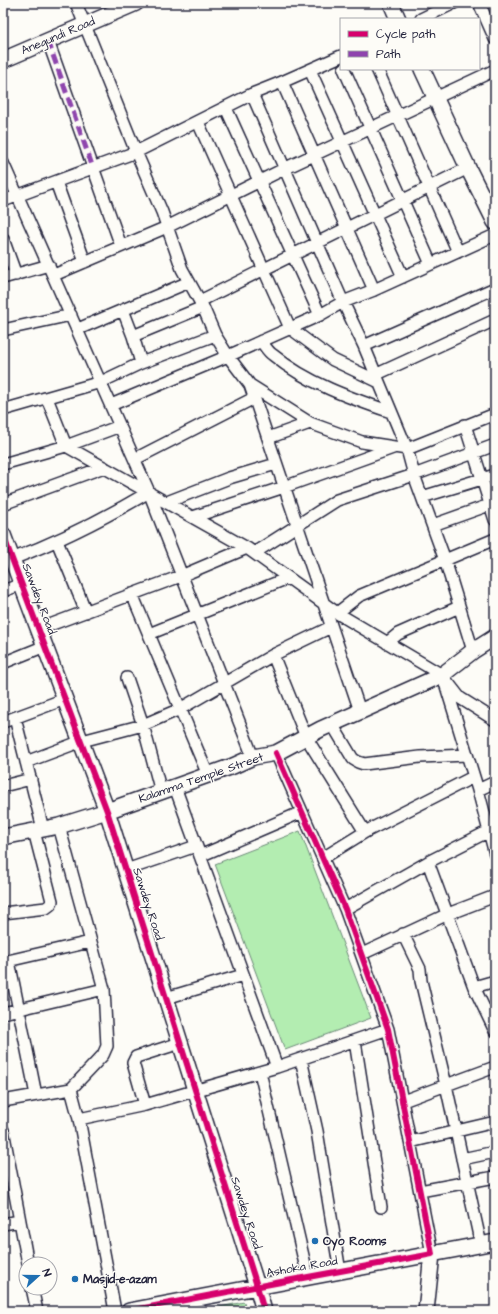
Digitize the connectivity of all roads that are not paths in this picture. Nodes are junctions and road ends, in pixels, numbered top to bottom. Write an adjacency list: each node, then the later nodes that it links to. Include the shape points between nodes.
1 (76, 3): 8 (street)
2 (136, 3): 8 (street, Anegundi Road)
3 (391, 3): 6 (street)
4 (454, 3): 7 (street)
5 (478, 3): 9 (street)
6 (398, 18)
7 (423, 18)
8 (85, 25): 10 (street, Anegundi Road); 26 (street)
9 (495, 39)
10 (48, 41): 12 (street, Anegundi Road); 29 (street)
11 (340, 58): 13 (street)
12 (3, 60)
13 (310, 70): 18 (street); 25 (street)
14 (344, 70): 24 (street)
15 (377, 70): 22 (street)
16 (422, 70): 20 (street)
17 (495, 70): 20 (street)
18 (282, 82): 19 (street); 27 (street)
19 (252, 94): 21 (street); 30 (street)
20 (436, 98): 22 (street); 31 (street)
21 (226, 108): 23 (street); 32 (street)
22 (397, 116): 24 (street); 34 (street)
23 (198, 122): 26 (street); 35 (street)
24 (371, 128): 25 (street); 37 (street)
25 (342, 142): 27 (street); 39 (street)
26 (136, 152): 29 (street); 41 (street)
27 (314, 155): 30 (street); 42 (street)
28 (3, 163): 36 (street)
29 (93, 168): 33 (street); 46 (street)
30 (286, 168): 32 (street); 45 (street)
31 (468, 168): 34 (street); 40 (street)
32 (259, 181): 35 (street); 48 (street)
33 (56, 182): 36 (street); 49 (street)
34 (429, 187): 37 (street); 47 (street)
35 (231, 195): 41 (street); 51 (street)
36 (18, 196): 38 (street); 52 (street)
37 (403, 200): 39 (street); 50 (street)
38 (3, 201)
39 (375, 214): 42 (street); 54 (street)
40 (495, 222)
41 (167, 227): 46 (street); 56 (street)
42 (346, 228): 45 (street); 58 (street)
43 (495, 235): 47 (street)
44 (3, 239): 53 (street)
45 (318, 242): 48 (street); 59 (street)
46 (121, 246): 49 (street)
47 (458, 252): 50 (street)
48 (292, 255): 51 (street); 63 (street)
49 (85, 262): 52 (street)
50 (431, 264): 54 (street)
51 (264, 269): 60 (street); 65 (street)
52 (51, 270): 53 (street); 62 (street)
53 (16, 275): 55 (street)
54 (403, 277): 58 (street)
55 (3, 278)
56 (188, 282): 60 (street); 61 (street)
57 (495, 288): 71 (street)
58 (374, 290): 59 (street)
59 (343, 302): 63 (street); 71 (street)
60 (201, 304): 68 (street); 69 (street)
61 (123, 310): 66 (street); 69 (street)
62 (71, 315): 66 (street); 67 (street)
63 (320, 315): 65 (street)
64 (495, 320): 74 (street)
65 (290, 328): 70 (street); 74 (street, via 333,360)
66 (78, 329): 75 (street)
67 (3, 330)
68 (216, 335): 72 (street); 73 (street)
69 (133, 336): 73 (street)
70 (261, 341): 72 (street); 81 (street, via 272,354 303,376 344,396)
71 (364, 346): 74 (street)
72 (228, 356): 76 (street); 79 (street)
73 (141, 363): 75 (street)
74 (376, 378): 81 (street)
75 (101, 382): 77 (street); 79 (street)
76 (250, 385): 78 (street); 83 (street)
77 (47, 398): 80 (street); 88 (street)
78 (254, 398): 86 (street); 91 (street)
79 (111, 405): 85 (street)
80 (3, 410)
81 (391, 412): 89 (street)
82 (495, 414): 84 (street)
83 (310, 423): 86 (street); 89 (street, via 362,442)
84 (465, 425): 89 (street); 90 (street)
85 (120, 426): 88 (street); 91 (street)
86 (268, 438): 93 (street)
87 (495, 444): 90 (street)
88 (66, 446): 92 (street); 94 (street)
89 (401, 448): 95 (street); 98 (street)
90 (473, 453): 95 (street); 97 (street)
91 (135, 459): 99 (street)
92 (3, 464)
93 (276, 464): 98 (street); 101 (street, via 229,478)
94 (104, 467): 99 (street); 102 (street)
95 (414, 475): 100 (street); 107 (street, via 338,500)
96 (495, 475): 97 (street)
97 (481, 479): 100 (street); 103 (street)
98 (284, 487): 104 (street); 107 (street)
99 (149, 492): 101 (street); 110 (street); 114 (street)
100 (422, 497): 106 (street)
101 (167, 502): 104 (street)
102 (3, 504)
103 (492, 504): 105 (street); 106 (street)
104 (193, 517): 111 (street)
105 (495, 520)
106 (432, 525): 113 (street)
107 (297, 526): 111 (street); 119 (street)
108 (3, 535): 112 (street, Sawdey Road)
109 (495, 539): 113 (street)
110 (57, 541): 112 (street); 121 (street)
111 (251, 551): 114 (street); 115 (street)
112 (8, 555): 116 (street, Sawdey Road)
113 (445, 560): 120 (street); 122 (street, via 359,596)
114 (181, 576): 118 (street); 123 (street)
115 (288, 578): 119 (street); 123 (street)
116 (22, 584): 117 (street); 125 (street, Sawdey Road)
117 (3, 591)
118 (132, 594): 121 (street); 126 (street)
119 (323, 604): 122 (street); 124 (street)
120 (459, 607): 128 (street, via 398,634); 130 (street)
121 (86, 612): 125 (street)
122 (337, 613): 128 (street)
123 (196, 615): 126 (street); 135 (street)
124 (331, 627): 131 (street); 138 (street)
125 (39, 629): 129 (street, Sawdey Road)
126 (148, 634): 137 (street)
127 (495, 637): 130 (street, Kalamma Temple Street)
128 (387, 643): 133 (street)
129 (45, 646): 132 (street); 136 (street, Sawdey Road)
130 (473, 651): 133 (street, Kalamma Temple Street)
131 (273, 655): 135 (street); 144 (street)
132 (3, 663)
133 (442, 675): 138 (street, Kalamma Temple Street); 140 (street, via 460,698); 147 (street)
134 (127, 678): 143 (street)
135 (224, 684): 137 (street); 148 (street)
136 (65, 698): 139 (street); 145 (street, Sawdey Road)
137 (180, 709): 143 (street); 150 (street)
138 (360, 711): 142 (street, Kalamma Temple Street)
139 (15, 718): 141 (street); 149 (street)
140 (495, 720)
141 (3, 722)
142 (332, 724): 144 (street, Kalamma Temple Street); 147 (street, via 353,759 364,764 420,757)
143 (143, 725): 145 (street); 155 (street)
144 (306, 737): 146 (street, Kalamma Temple Street); 162 (street)
145 (82, 742): 149 (street); 157 (street, Sawdey Road)
146 (276, 753): 148 (street, Kalamma Temple Street); 158 (street)
147 (467, 755): 151 (street)
148 (253, 757): 150 (street, Kalamma Temple Street)
149 (26, 762): 152 (street)
150 (208, 775): 155 (street, Kalamma Temple Street)
151 (474, 777): 156 (street); 162 (street)
152 (31, 779): 154 (street); 160 (street)
153 (495, 782): 156 (street)
154 (3, 786)
155 (168, 789): 157 (street, Kalamma Temple Street); 164 (street)
156 (478, 790): 161 (street)
157 (107, 811): 159 (street, Kalamma Temple Street); 168 (street, Sawdey Road)
158 (302, 812): 164 (street); 166 (street)
159 (59, 826): 160 (street, Kalamma Temple Street); 174 (street)
160 (39, 830): 163 (street, Kalamma Temple Street); 171 (street, via 52,901 46,908)
161 (489, 831): 165 (street); 167 (street)
162 (365, 832): 166 (street)
163 (3, 837)
164 (198, 851): 168 (street); 177 (street)
165 (495, 854)
166 (323, 858): 170 (street)
167 (428, 862): 170 (street); 172 (street)
168 (126, 870): 181 (street, Sawdey Road)
169 (495, 896): 172 (street)
170 (345, 909): 175 (street)
171 (3, 913)
172 (448, 914): 173 (street); 179 (street)
173 (403, 934): 175 (street); 192 (street, via 420,969)
174 (90, 942): 176 (street); 180 (street)
175 (362, 954): 184 (street)
176 (6, 961): 182 (street)
177 (243, 975): 181 (street); 189 (street)
178 (495, 981): 179 (street)
179 (474, 986): 185 (street)
180 (104, 989): 182 (street); 193 (street, via 107,1046 103,1055)
181 (166, 998): 187 (street, Sawdey Road)
182 (19, 1009): 183 (street); 195 (street)
183 (3, 1013)
184 (388, 1029): 186 (street); 197 (street)
185 (495, 1031)
186 (355, 1041): 188 (street); 209 (street)
187 (180, 1043): 194 (street, Sawdey Road); 198 (street, via 134,1059)
188 (301, 1059): 189 (street); 215 (street, via 317,1131)
189 (277, 1067): 191 (street)
190 (495, 1067): 192 (street)
191 (260, 1072): 194 (street); 216 (street)
192 (446, 1085): 197 (street); 202 (street)
193 (71, 1089): 195 (street); 199 (street)
194 (195, 1090): 198 (street); 217 (street, Sawdey Road)
195 (36, 1095): 196 (street)
196 (3, 1101)
197 (403, 1101): 203 (street)
198 (145, 1105): 199 (street)
199 (79, 1119): 220 (street)
200 (495, 1122): 202 (street)
201 (3, 1130): 210 (street)
202 (456, 1130): 203 (street); 205 (street)
203 (410, 1142): 208 (street)
204 (495, 1152): 205 (street)
205 (462, 1159): 207 (street)
206 (495, 1177): 207 (street)
207 (467, 1182): 208 (street); 212 (street)
208 (420, 1191): 213 (street)
209 (381, 1207)
210 (20, 1221): 211 (street); 214 (street)
211 (3, 1224)
212 (488, 1243): 213 (street, Ashoka Road)
213 (432, 1254): 215 (street, Ashoka Road); 223 (street)
214 (27, 1256)
215 (340, 1272): 216 (street, Ashoka Road)
216 (308, 1277): 217 (street, Ashoka Road)
217 (257, 1286): 221 (street, Ashoka Road); 222 (street, Sawdey Road)
218 (34, 1296): 219 (street)
219 (37, 1311)
220 (115, 1311)
221 (129, 1311)
222 (264, 1311)
223 (426, 1311)

